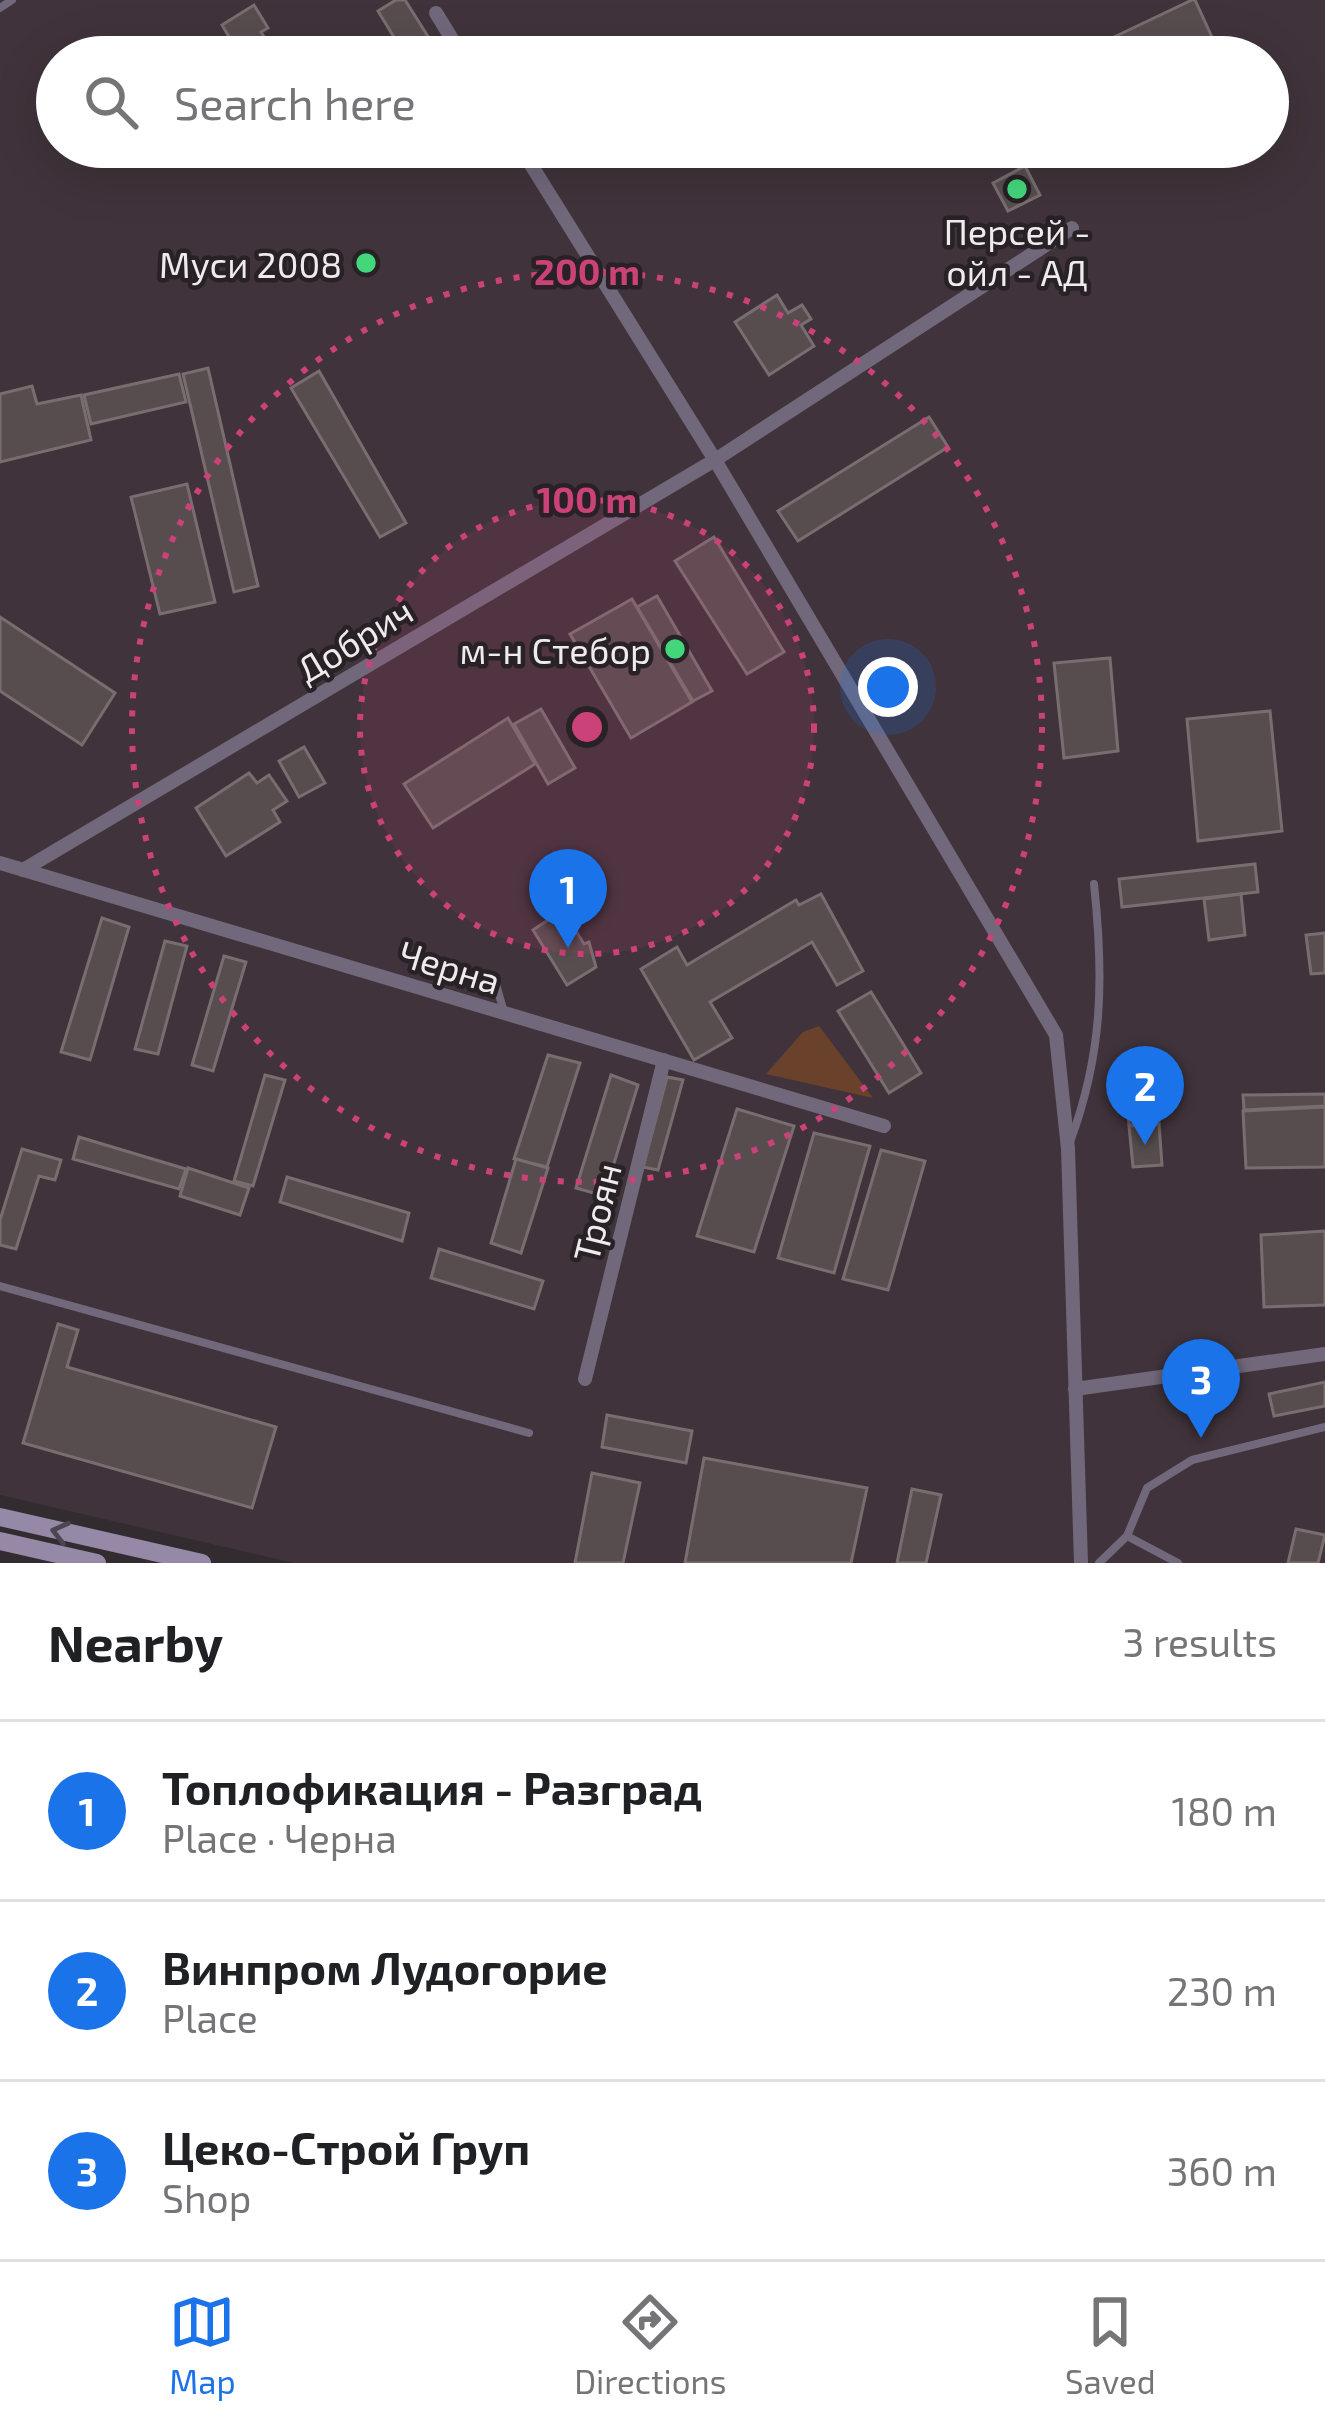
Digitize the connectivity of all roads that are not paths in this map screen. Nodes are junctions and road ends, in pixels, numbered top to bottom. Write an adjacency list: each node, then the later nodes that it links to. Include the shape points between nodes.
1 (12, 0): 2 (lane)
2 (0, 8)
3 (436, 14): 4 (street)
4 (450, 36)
5 (533, 168): 7 (street)
6 (1072, 228): 7 (street, Добрич)
7 (716, 460): 9 (street, Добрич); 15 (street, via 1047,1012)
8 (0, 862): 9 (street, Черна)
9 (22, 870): 12 (street, Черна)
10 (1094, 884): 15 (lane, via 1103,971 1092,1083)
11 (488, 979): 12 (lane)
12 (505, 1013): 13 (street, Черна)
13 (664, 1060): 14 (street, Черна); 18 (street, Троян)
14 (884, 1126)
15 (1068, 1150): 19 (street)
16 (0, 1286): 21 (lane)
17 (1325, 1354): 19 (street)
18 (585, 1379)
19 (1075, 1389): 27 (street)
20 (1325, 1427): 23 (lane, via 1192,1460 1147,1488)
21 (529, 1433)
22 (0, 1517): 26 (street, one-way to 22)
23 (1127, 1536): 28 (lane); 29 (lane)
24 (0, 1541): 25 (street)
25 (97, 1563)
26 (202, 1563)
27 (1081, 1563)
28 (1099, 1563)
29 (1178, 1563)

